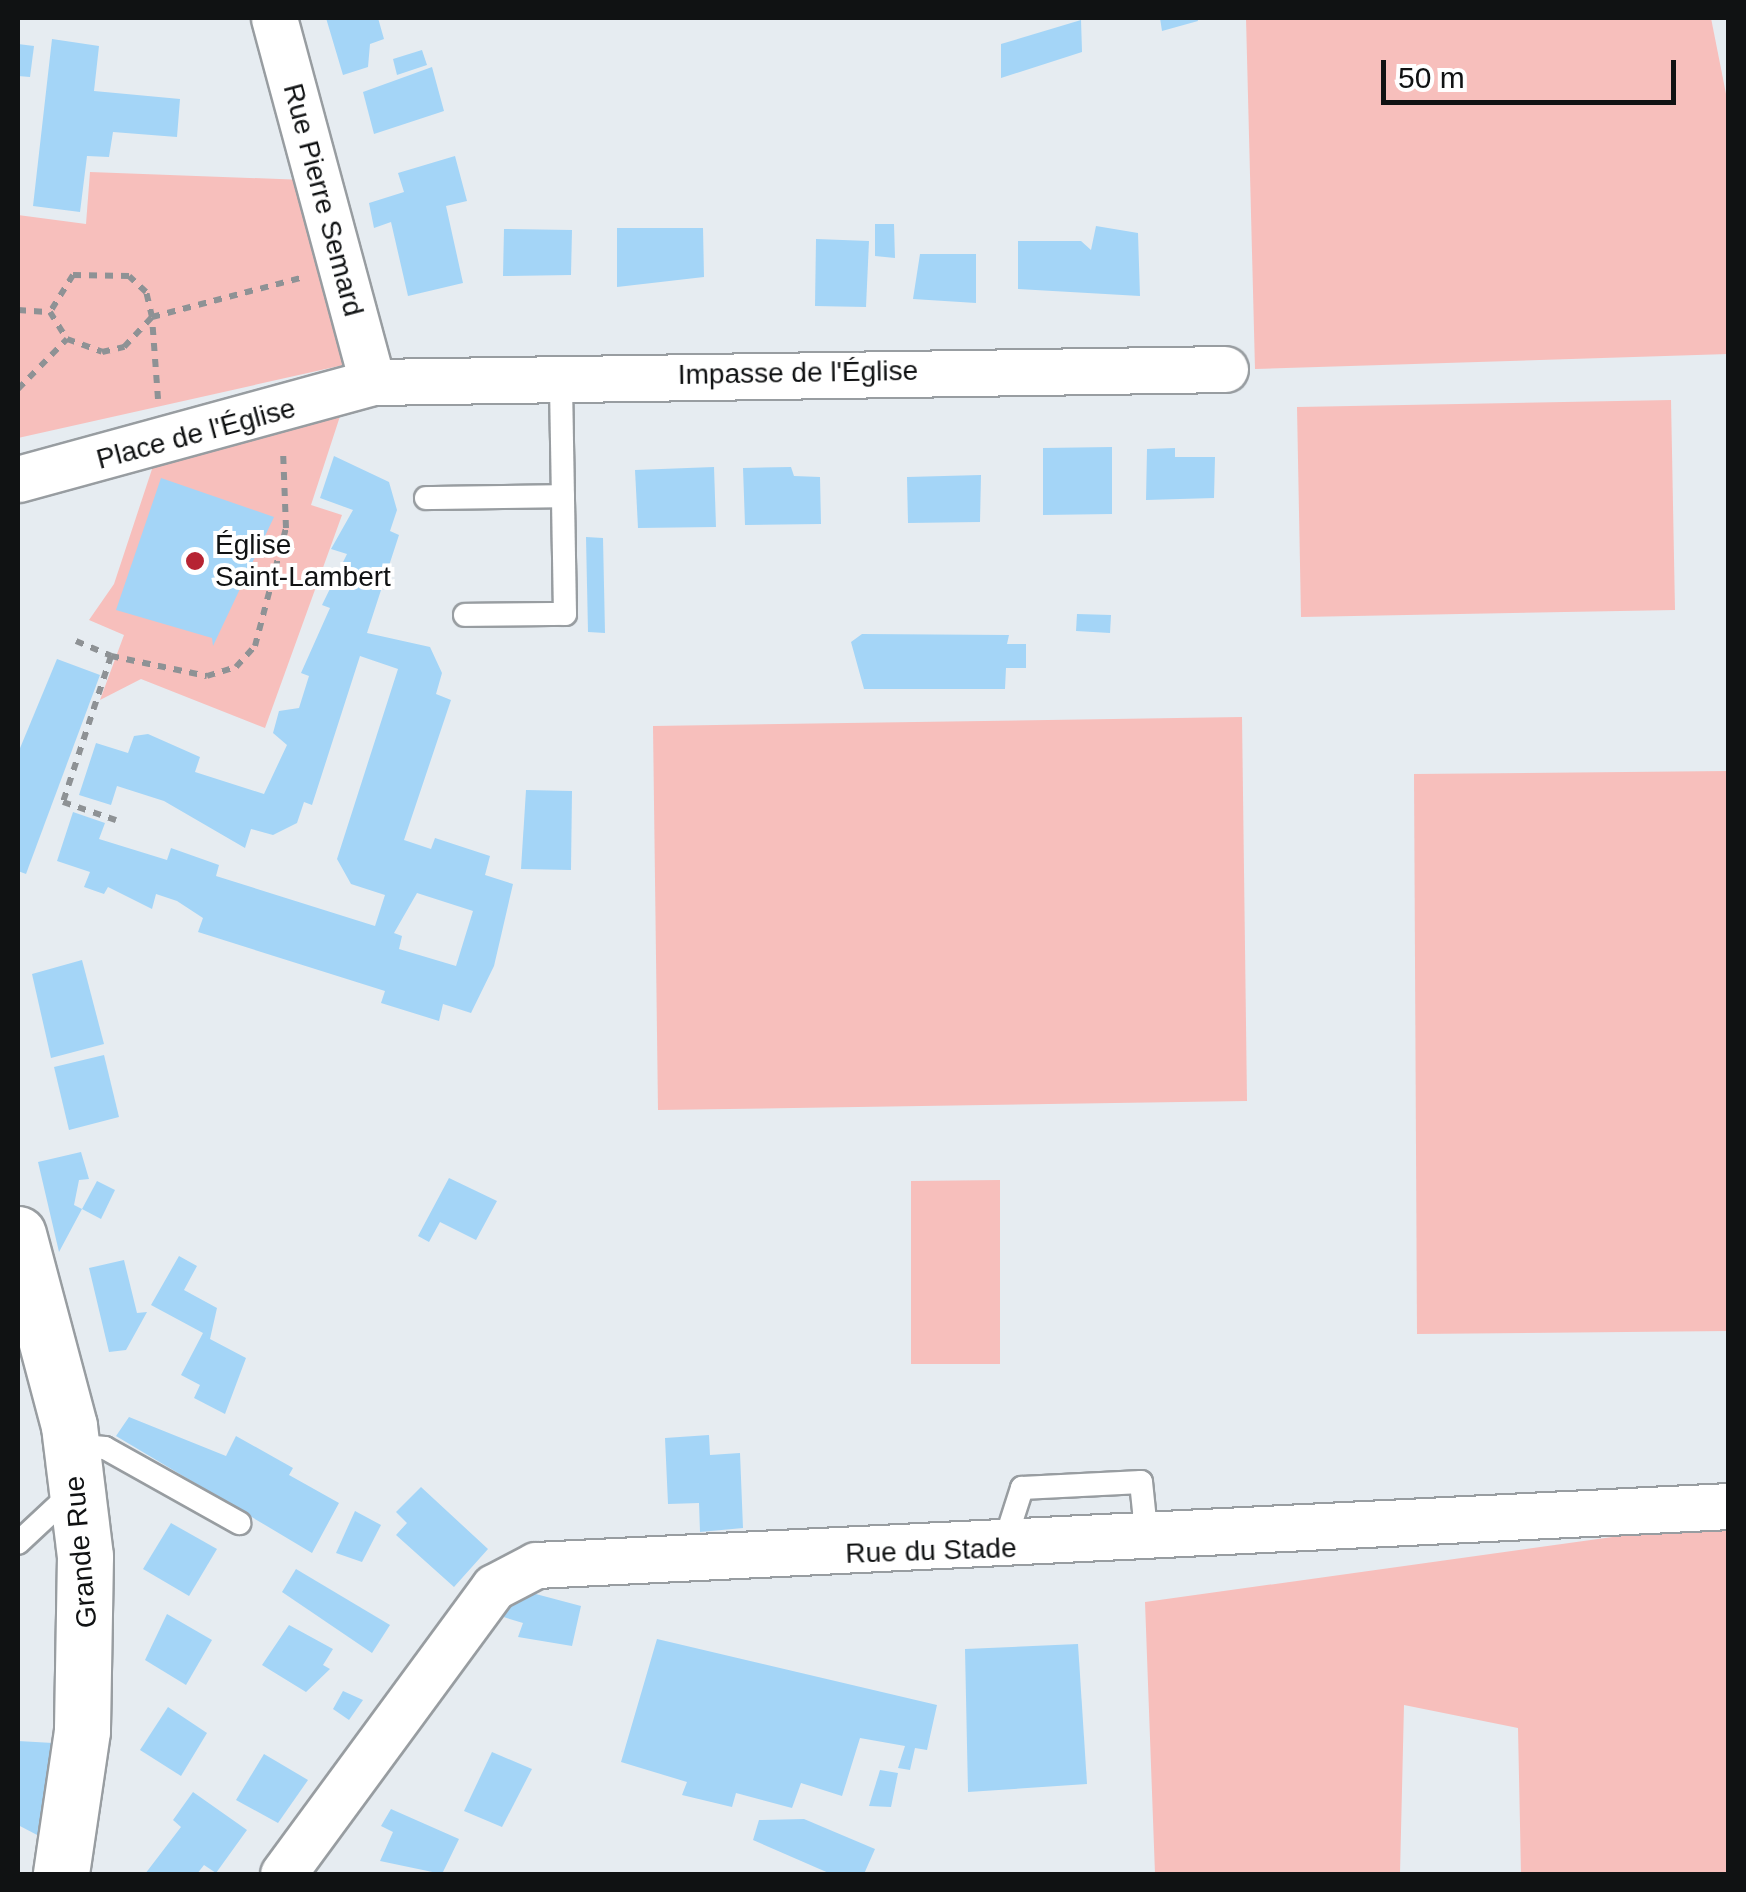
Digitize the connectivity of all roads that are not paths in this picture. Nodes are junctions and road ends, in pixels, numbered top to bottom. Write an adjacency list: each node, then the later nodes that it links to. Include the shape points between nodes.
1 (274, 18): 4 (street, Rue Pierre Semard)
2 (1225, 369): 3 (street, Impasse de l'Église)
3 (561, 376): 4 (street, Impasse de l'Église); 6 (lane)
4 (372, 382): 5 (street, Place de l'Église, via 141,451)
5 (18, 479)
6 (563, 496): 7 (lane); 8 (lane, via 565,614)
7 (426, 498)
8 (465, 615)
9 (18, 1234): 10 (main road, Grande Rue)
10 (74, 1466): 12 (lane, via 105,1448); 14 (lane); 16 (main road, Grande Rue, via 89,1635)
11 (1728, 1506): 13 (street, Rue du Stade)
12 (239, 1523)
13 (1147, 1540): 15 (street, Rue du Stade); 15 (lane, via 1141,1482 1022,1488)
14 (18, 1543)
15 (1003, 1548): 17 (street, Rue du Stade, via 536,1566 494,1588)
16 (61, 1874)
17 (283, 1874)

